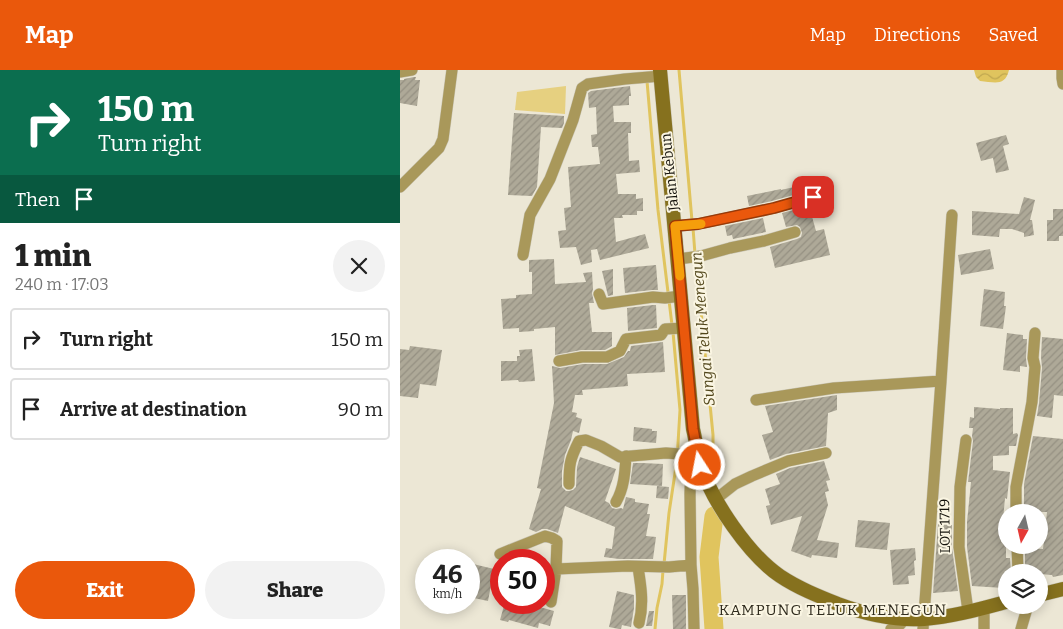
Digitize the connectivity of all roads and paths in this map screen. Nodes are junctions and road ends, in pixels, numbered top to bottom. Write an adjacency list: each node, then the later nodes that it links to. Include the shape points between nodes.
1 (412, 70): 4 (street)
2 (452, 70): 7 (street, via 443,139 439,148)
3 (1062, 70): 6 (street)
4 (400, 72)
5 (653, 75): 10 (main road, Jalan Kebun, via 665,131); 12 (street, via 588,84 582,88 553,171 530,215)
6 (1063, 84)
7 (400, 187)
8 (813, 197): 10 (street, via 695,225)
9 (952, 215): 19 (street)
10 (675, 226): 13 (main road, Jalan Kebun)
11 (795, 232): 13 (street)
12 (523, 255)
13 (678, 259): 15 (main road, Jalan Kebun)
14 (599, 294): 15 (street, via 603,304)
15 (674, 297): 16 (main road, Jalan Kebun)
16 (677, 328): 18 (street, via 665,329 661,335 626,339 620,351 607,356); 24 (main road, Jalan Kebun)
17 (1035, 333): 28 (street, via 1032,402)
18 (559, 361)
19 (941, 381): 20 (street, via 834,388); 42 (street)
20 (756, 400)
21 (966, 440): 38 (street, LOT 1719, via 960,487 959,547)
22 (826, 453): 26 (street, via 788,461 752,476)
23 (626, 456): 24 (street, via 677,454); 25 (street, via 620,457 586,440 579,441 569,464); 27 (street, via 623,484)
24 (696, 464): 26 (main road, Jalan Kebun); 30 (street, via 690,494)
25 (570, 484)
26 (716, 499): 40 (main road, Jalan Kebun, via 737,533 779,576 806,591 855,610)
27 (616, 502)
28 (1016, 504)
29 (512, 549): 32 (street, via 545,536 552,538 557,541)
30 (691, 565): 31 (street); 43 (street)
31 (638, 567): 32 (street); 41 (street, via 642,597)
32 (556, 569): 33 (street)
33 (555, 576)
34 (1063, 589): 35 (main road)
35 (1048, 593)
36 (998, 604): 37 (main road, Jalan Kebun)
37 (984, 608): 38 (main road, Jalan Kebun); 45 (street)
38 (968, 611): 42 (main road, Jalan Kebun)
39 (1025, 614): 46 (street)
40 (904, 619): 42 (main road, Jalan Kebun); 44 (street)
41 (639, 623)
42 (923, 624)
43 (694, 629)
44 (892, 629)
45 (984, 629)
46 (1021, 629)

